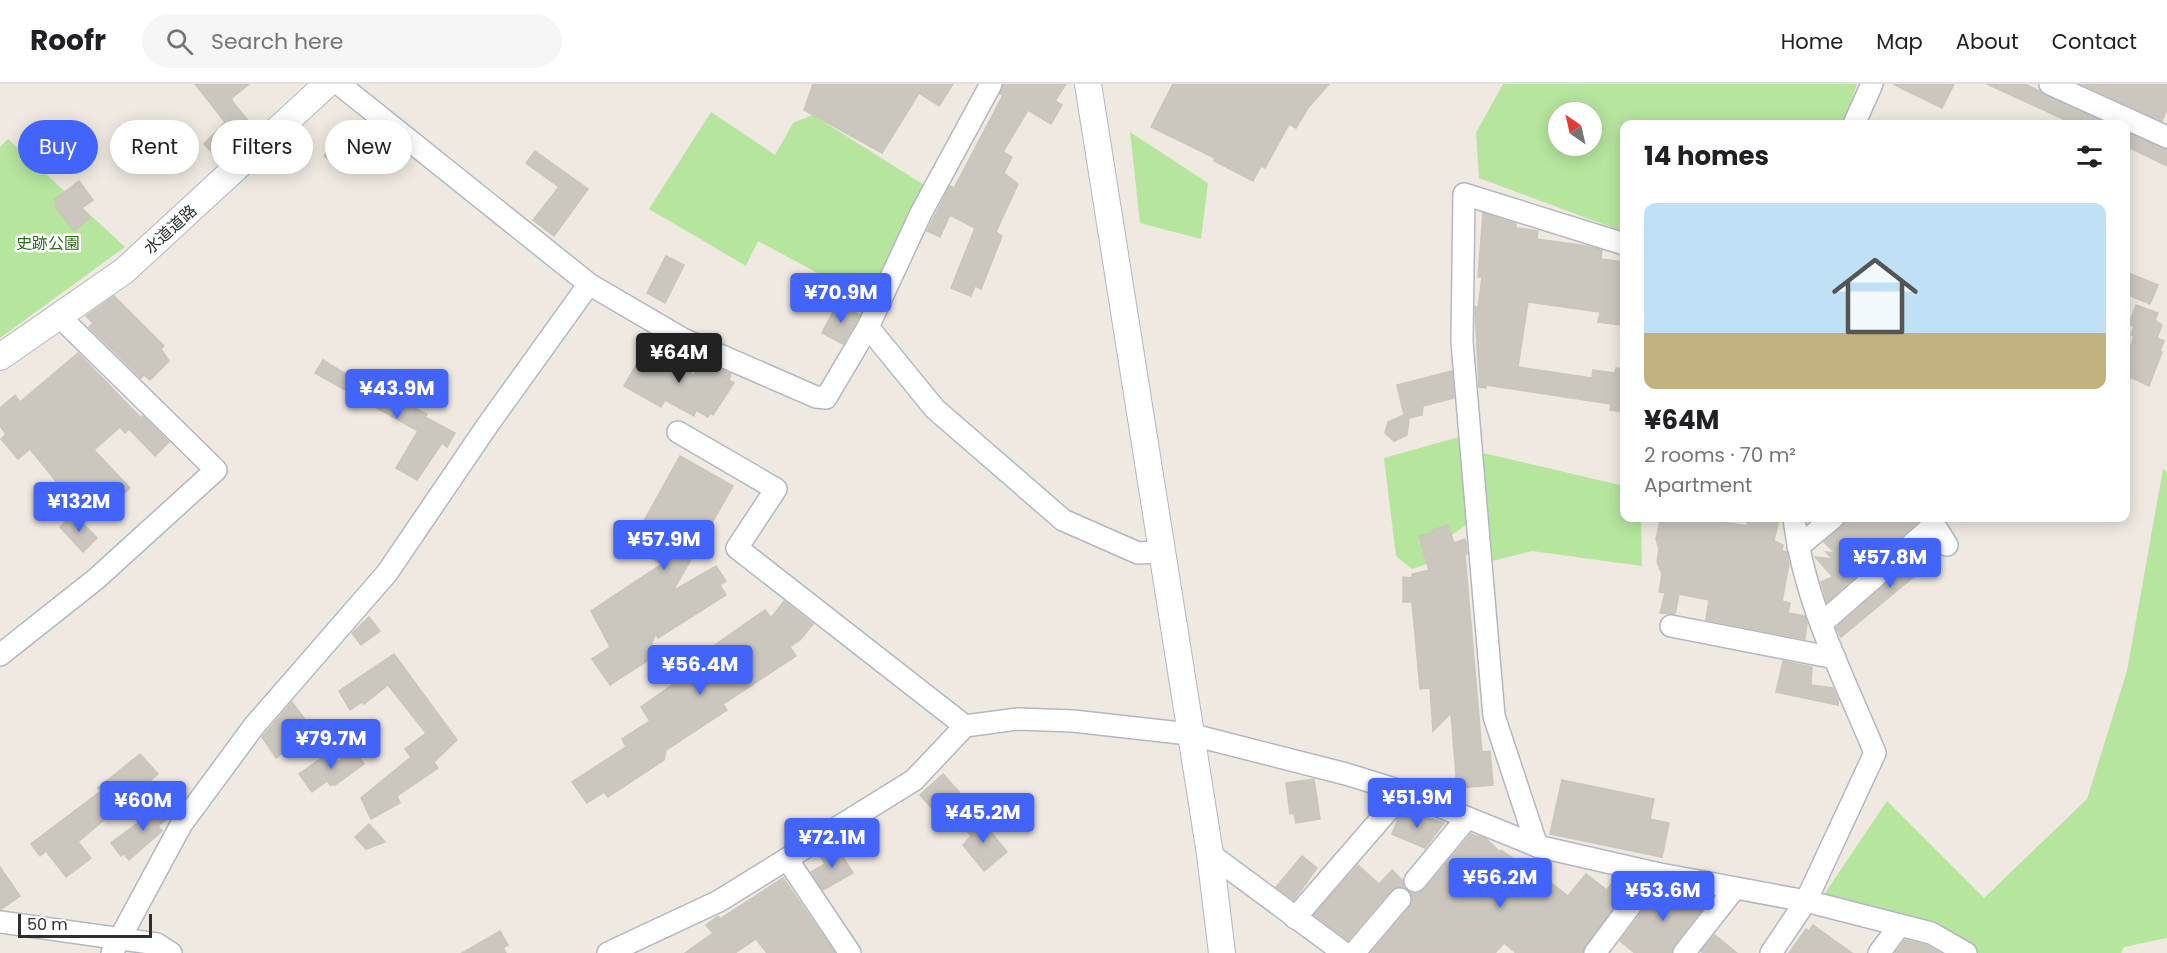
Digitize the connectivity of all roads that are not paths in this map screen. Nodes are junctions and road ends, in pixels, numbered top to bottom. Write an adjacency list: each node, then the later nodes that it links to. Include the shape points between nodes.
1 (327, 84): 13 (street, 水道道路, via 124,271)
2 (339, 84): 12 (street)
3 (991, 84): 14 (street, via 921,213)
4 (1088, 84): 23 (street)
5 (1872, 84): 7 (street)
6 (2050, 84): 8 (street)
7 (1856, 120)
8 (2129, 120)
9 (2130, 120): 10 (street)
10 (2167, 137)
11 (1620, 243): 32 (street, via 1464,194 1462,342 1494,716)
12 (590, 284): 14 (street, via 683,339 816,397 826,398); 43 (street, via 387,573 254,726 181,825)
13 (60, 317): 15 (street, 水道道路); 26 (street, via 216,470 96,579)
14 (868, 327): 23 (street, via 935,409 1063,520 1138,553)
15 (0, 357)
16 (678, 432): 28 (street, via 776,489 737,548)
17 (1795, 522): 22 (street)
18 (1828, 522): 22 (street)
19 (1931, 522): 24 (street)
20 (1933, 522): 21 (street)
21 (1947, 545)
22 (1798, 547): 24 (street)
23 (1161, 552): 29 (street)
24 (1821, 624): 27 (street)
25 (1671, 626): 27 (street)
26 (0, 655)
27 (1835, 658): 39 (street, via 1875,753)
28 (965, 726): 29 (street, via 1029,719); 34 (street, via 914,780)
29 (1189, 734): 30 (street); 33 (street)
30 (1404, 792): 31 (street); 40 (street)
31 (1467, 819): 32 (street); 36 (street)
32 (1537, 846): 35 (street)
33 (1210, 854): 40 (street); 47 (street)
34 (787, 860): 45 (street, via 687,918); 46 (street)
35 (1655, 873): 37 (street); 50 (street)
36 (1415, 881)
37 (1735, 888): 39 (street); 51 (street)
38 (1400, 899): 49 (street)
39 (1806, 901): 42 (street); 52 (street)
40 (1295, 918): 48 (street)
41 (0, 922): 43 (street)
42 (1900, 925): 53 (street); 54 (street, via 1931,933)
43 (116, 946): 44 (street, via 157,944)
44 (171, 953)
45 (608, 953)
46 (850, 953)
47 (1222, 953)
48 (1344, 953)
49 (1354, 953)
50 (1595, 953)
51 (1684, 953)
52 (1771, 953)
53 (1879, 953)
54 (1966, 953)

